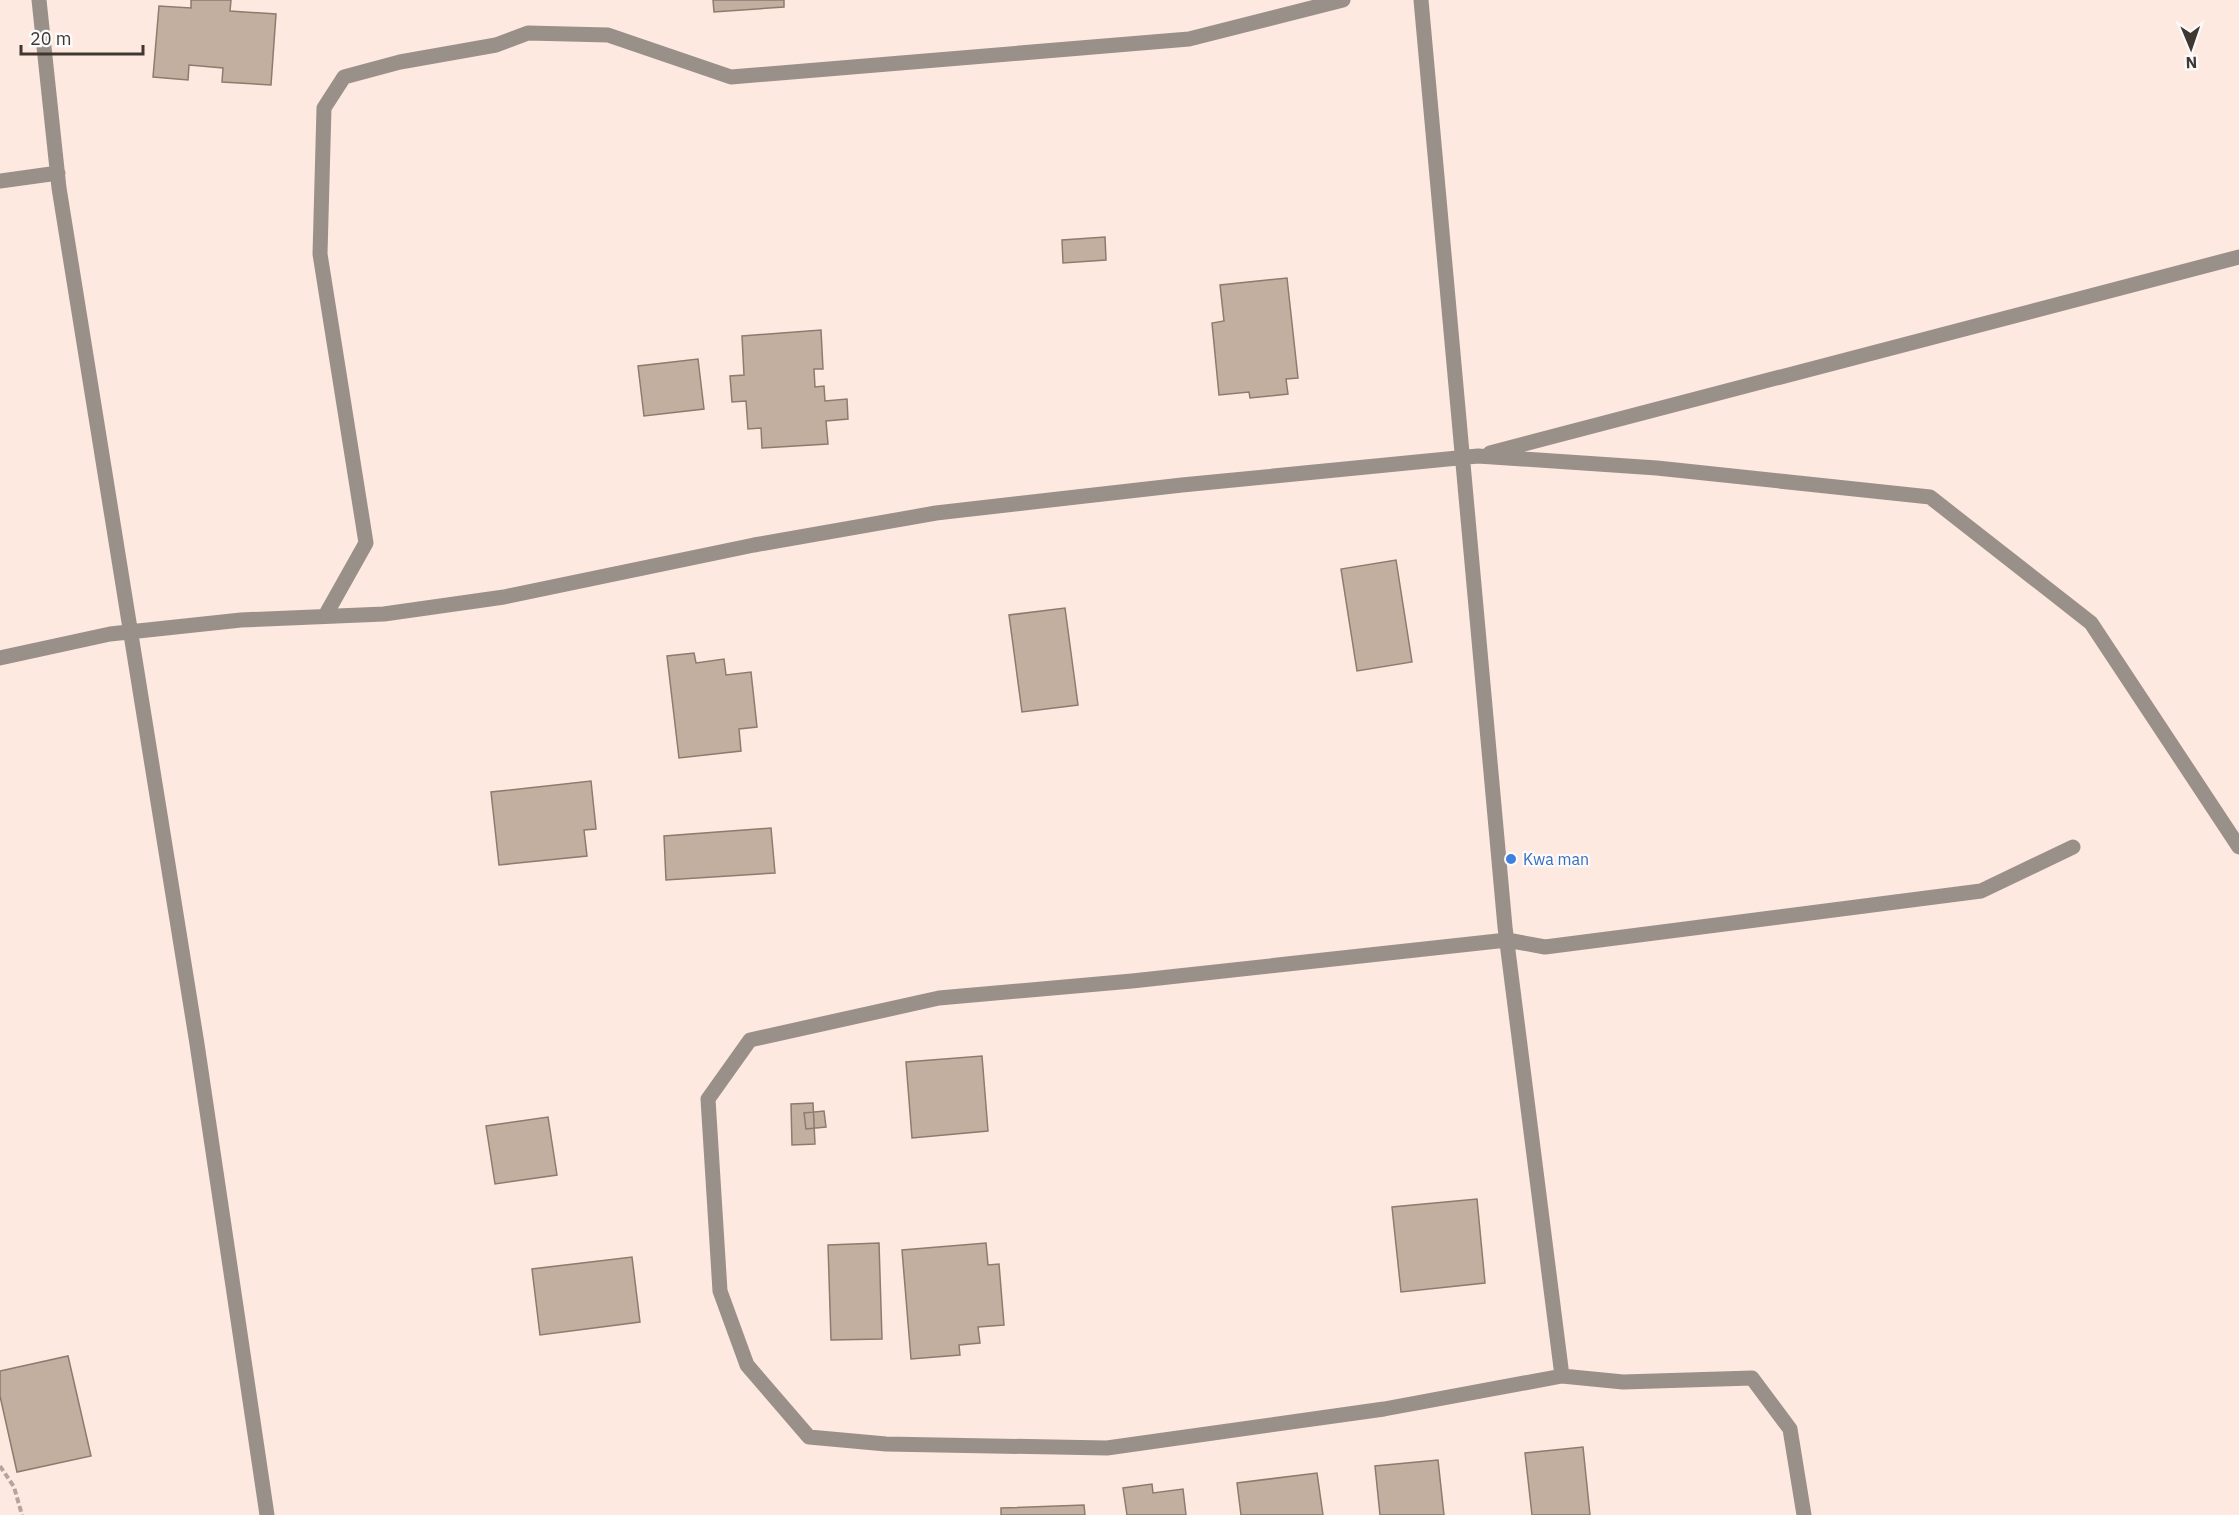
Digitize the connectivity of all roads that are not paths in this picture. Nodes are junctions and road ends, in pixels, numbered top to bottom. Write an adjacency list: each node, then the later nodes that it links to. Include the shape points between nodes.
1 (39, 0): 4 (street)
2 (1342, 0): 8 (street, via 1189,39 731,77 608,35 528,33 496,45 400,62 344,77 324,108 320,254 366,543)
3 (1421, 0): 7 (street)
4 (58, 173): 5 (street); 9 (street)
5 (0, 181)
6 (2239, 256): 7 (street)
7 (1471, 456): 8 (street, via 936,513 754,545 504,597 384,614); 12 (street, via 1657,468 1930,497 2091,623); 13 (street)
8 (326, 616): 9 (street)
9 (129, 632): 10 (street); 15 (street, via 197,1044)
10 (0, 658)
11 (2073, 847): 13 (street, via 1981,891 1545,946)
12 (2239, 847)
13 (1507, 940): 14 (street); 14 (street, via 939,998 750,1040 708,1099 720,1291 747,1365 809,1437 886,1444 1107,1448 1384,1409)
14 (1562, 1376): 16 (street, via 1623,1382 1752,1378 1790,1429)
15 (266, 1515)
16 (1804, 1515)

